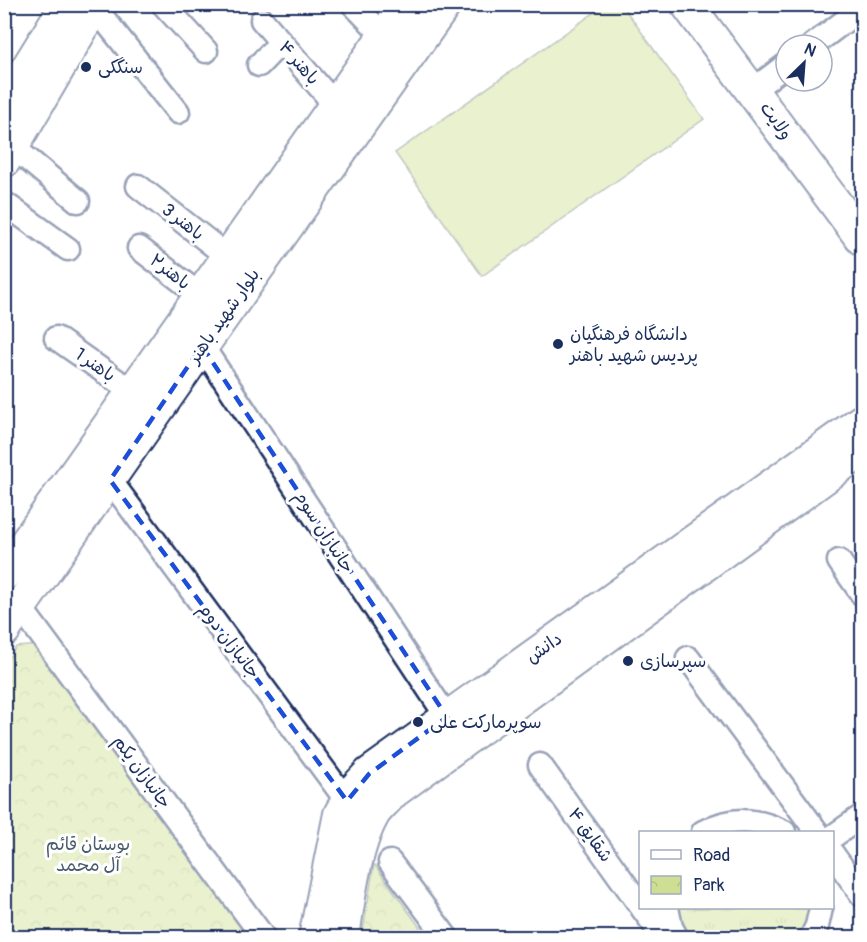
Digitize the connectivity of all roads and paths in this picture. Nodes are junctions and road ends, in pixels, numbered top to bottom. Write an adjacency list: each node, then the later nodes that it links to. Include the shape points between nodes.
1 (163, 4): 12 (street)
2 (353, 4): 10 (street)
3 (407, 4): 10 (street, بلوار شهید باهنر)
4 (445, 4): 29 (street, بلوار شهید باهنر)
5 (687, 4): 15 (street, ولایت)
6 (87, 5): 16 (street); 18 (street); 19 (street)
7 (862, 8): 9 (street)
8 (262, 20): 11 (street, باهنر ۴)
9 (829, 33)
10 (385, 37): 17 (street, بلوار شهید باهنر)
11 (281, 42): 13 (street); 17 (street, باهنر ۴)
12 (206, 51)
13 (259, 65)
14 (774, 74): 15 (street)
15 (753, 90): 23 (street, ولایت)
16 (4, 106)
17 (336, 106): 26 (street, بلوار شهید باهنر)
18 (178, 112)
19 (8, 154): 21 (street)
20 (138, 186): 26 (street, باهنر 3)
21 (78, 201)
22 (4, 203): 25 (street)
23 (862, 239)
24 (139, 248): 27 (street, باهنر۲)
25 (68, 249)
26 (228, 257): 27 (street, بلوار شهید باهنر)
27 (201, 296): 30 (street, بلوار شهید باهنر)
28 (56, 338): 30 (street, باهنر 1)
29 (202, 346): 33 (street, بلوار شهید باهنر); 39 (street, جانبازان سوم)
30 (133, 392): 35 (street, بلوار شهید باهنر)
31 (862, 421): 39 (street, دانش)
32 (862, 450): 56 (street, دانش, via 393,792 375,811 366,830)
33 (110, 480): 37 (street, بلوار شهید باهنر); 41 (street, جانبازان دوم)
34 (839, 561): 36 (street)
35 (4, 574)
36 (862, 594)
37 (13, 619): 54 (street, جانبازان یکم)
38 (688, 658): 45 (street)
39 (447, 717): 41 (street, دانش, via 369,774)
40 (540, 765): 50 (street, شقایق ۴)
41 (347, 801): 55 (street, دانش, via 340,814)
42 (862, 816): 46 (street)
43 (705, 831): 44 (street, via 744,820)
44 (782, 831)
45 (816, 831)
46 (834, 836)
47 (834, 856): 49 (street)
48 (390, 862): 57 (street)
49 (862, 895)
50 (639, 903)
51 (643, 909): 58 (street, شقایق ۴)
52 (667, 909): 59 (street)
53 (821, 909): 60 (street)
54 (264, 938)
55 (315, 938)
56 (343, 938)
57 (447, 938)
58 (664, 938)
59 (677, 938)
60 (811, 938)

